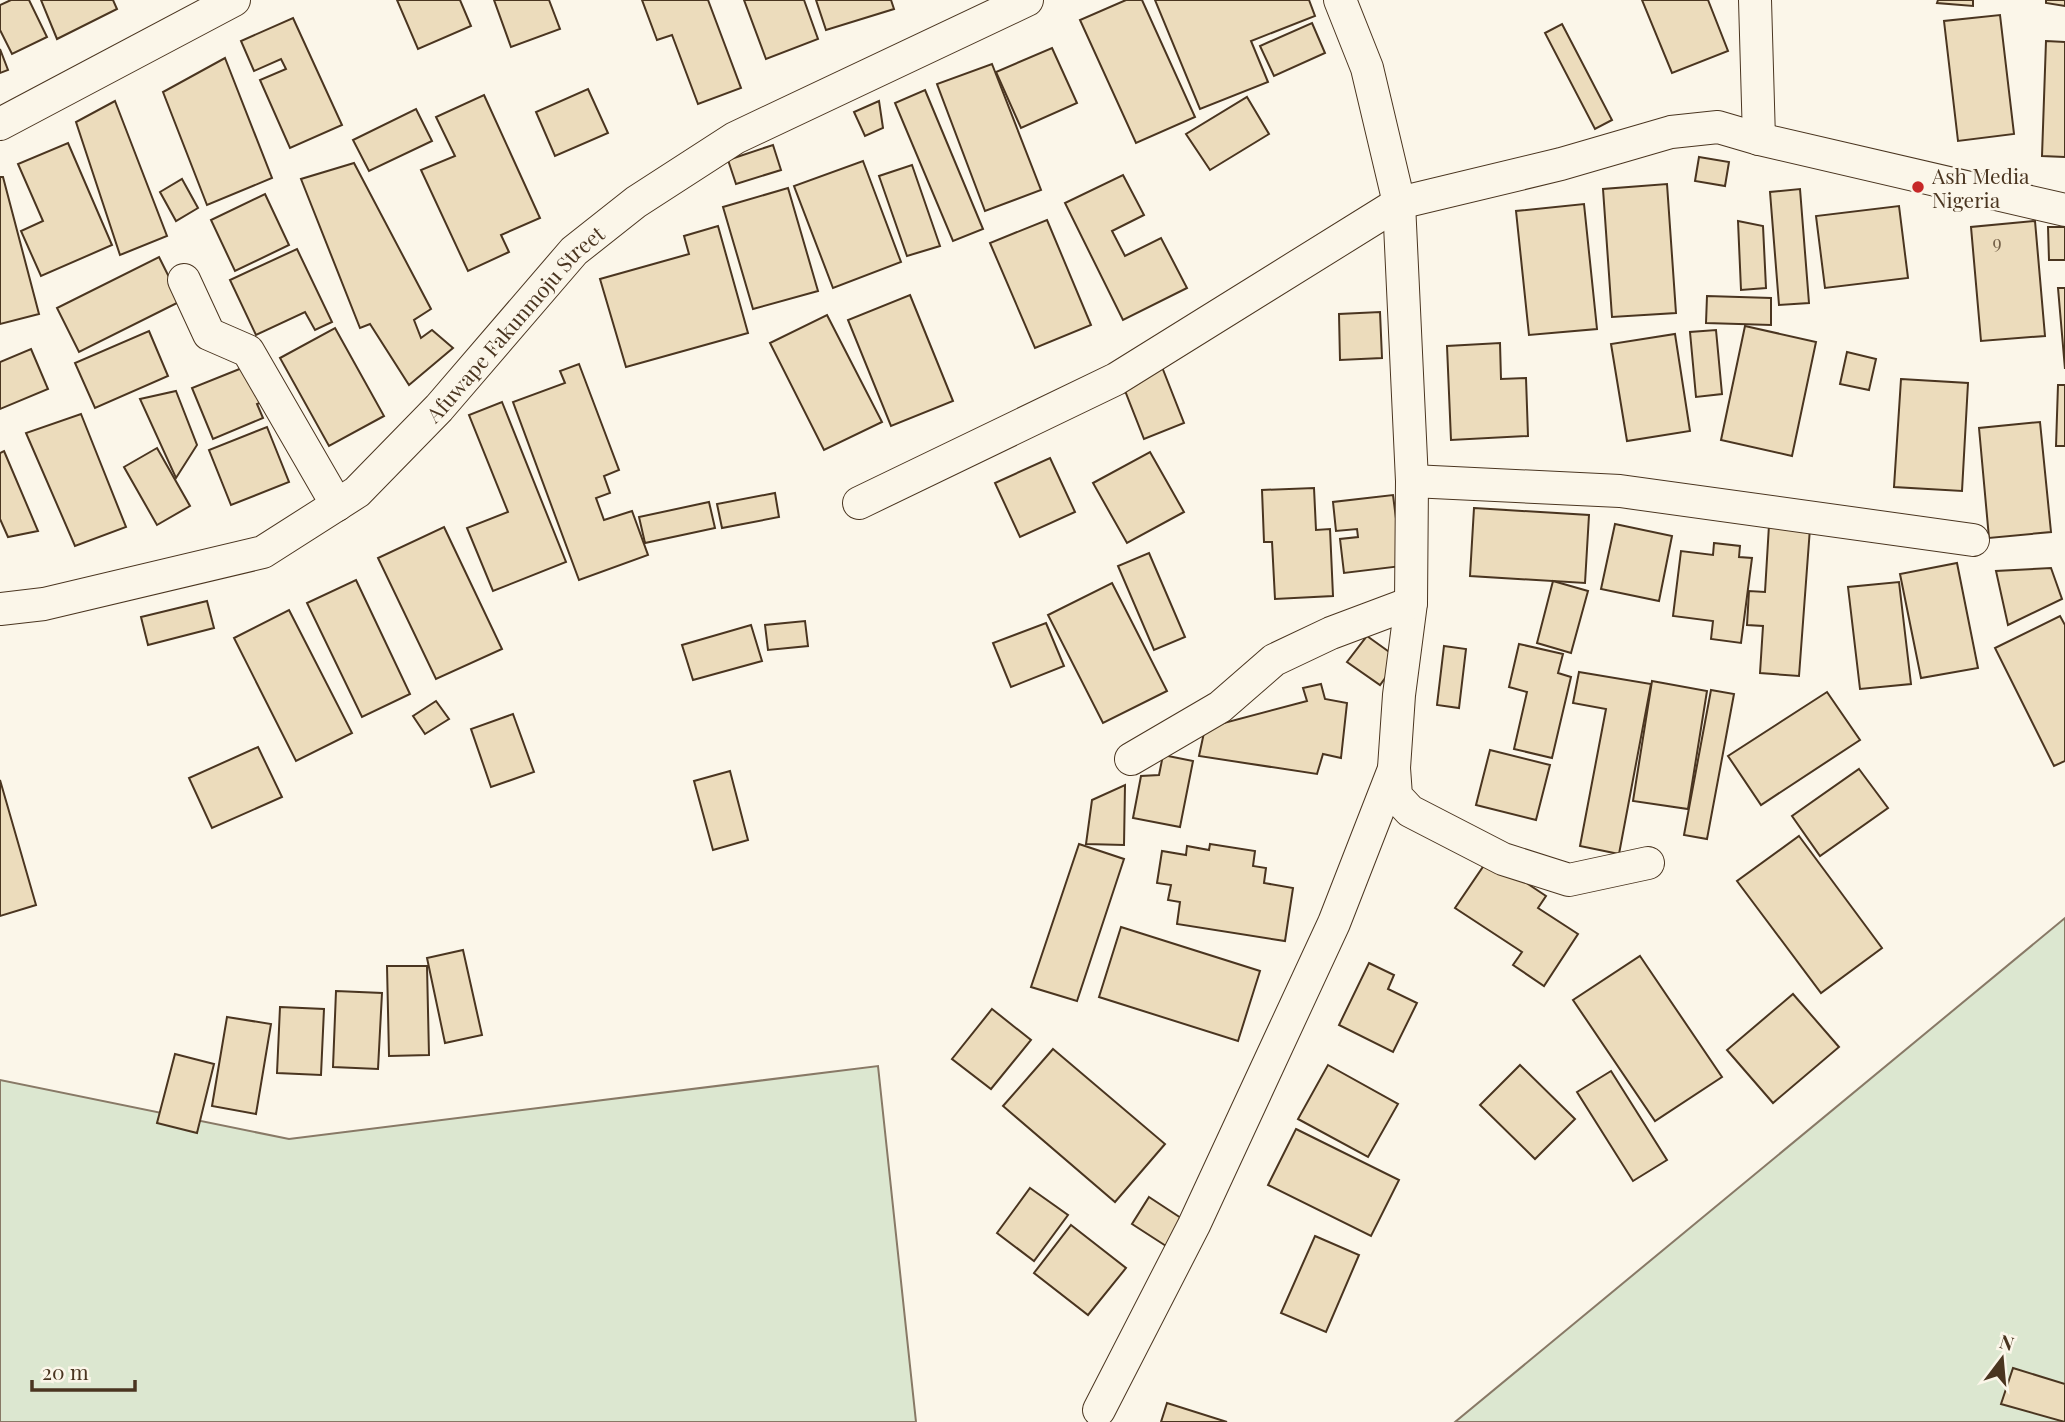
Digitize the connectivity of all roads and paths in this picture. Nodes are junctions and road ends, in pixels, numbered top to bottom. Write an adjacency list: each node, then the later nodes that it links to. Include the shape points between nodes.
1 (234, 0): 5 (street)
2 (1027, 0): 12 (street, Afuwape Fakunmoju Street, via 735,138 636,202 574,251 439,408 358,492)
3 (1340, 0): 7 (street, via 1367,68)
4 (1755, 0): 6 (street)
5 (0, 124)
6 (1759, 139): 7 (street, via 1718,127 1671,132); 8 (street)
7 (1399, 203): 10 (street); 11 (street, via 1116,379)
8 (2065, 210)
9 (184, 280): 12 (street, via 209,334 248,351)
10 (1412, 481): 13 (street, via 1620,491); 14 (street)
11 (859, 503)
12 (337, 505): 15 (street, Afuwape Fakunmoju Street, via 263,552 44,604)
13 (1973, 540)
14 (1411, 603): 16 (street, via 1274,660 1220,707); 17 (street)
15 (0, 609)
16 (1131, 759)
17 (1394, 768): 18 (street, via 1396,796 1410,811 1503,859 1569,880); 19 (street, via 1328,935 1194,1225)
18 (1648, 863)
19 (1099, 1410)

